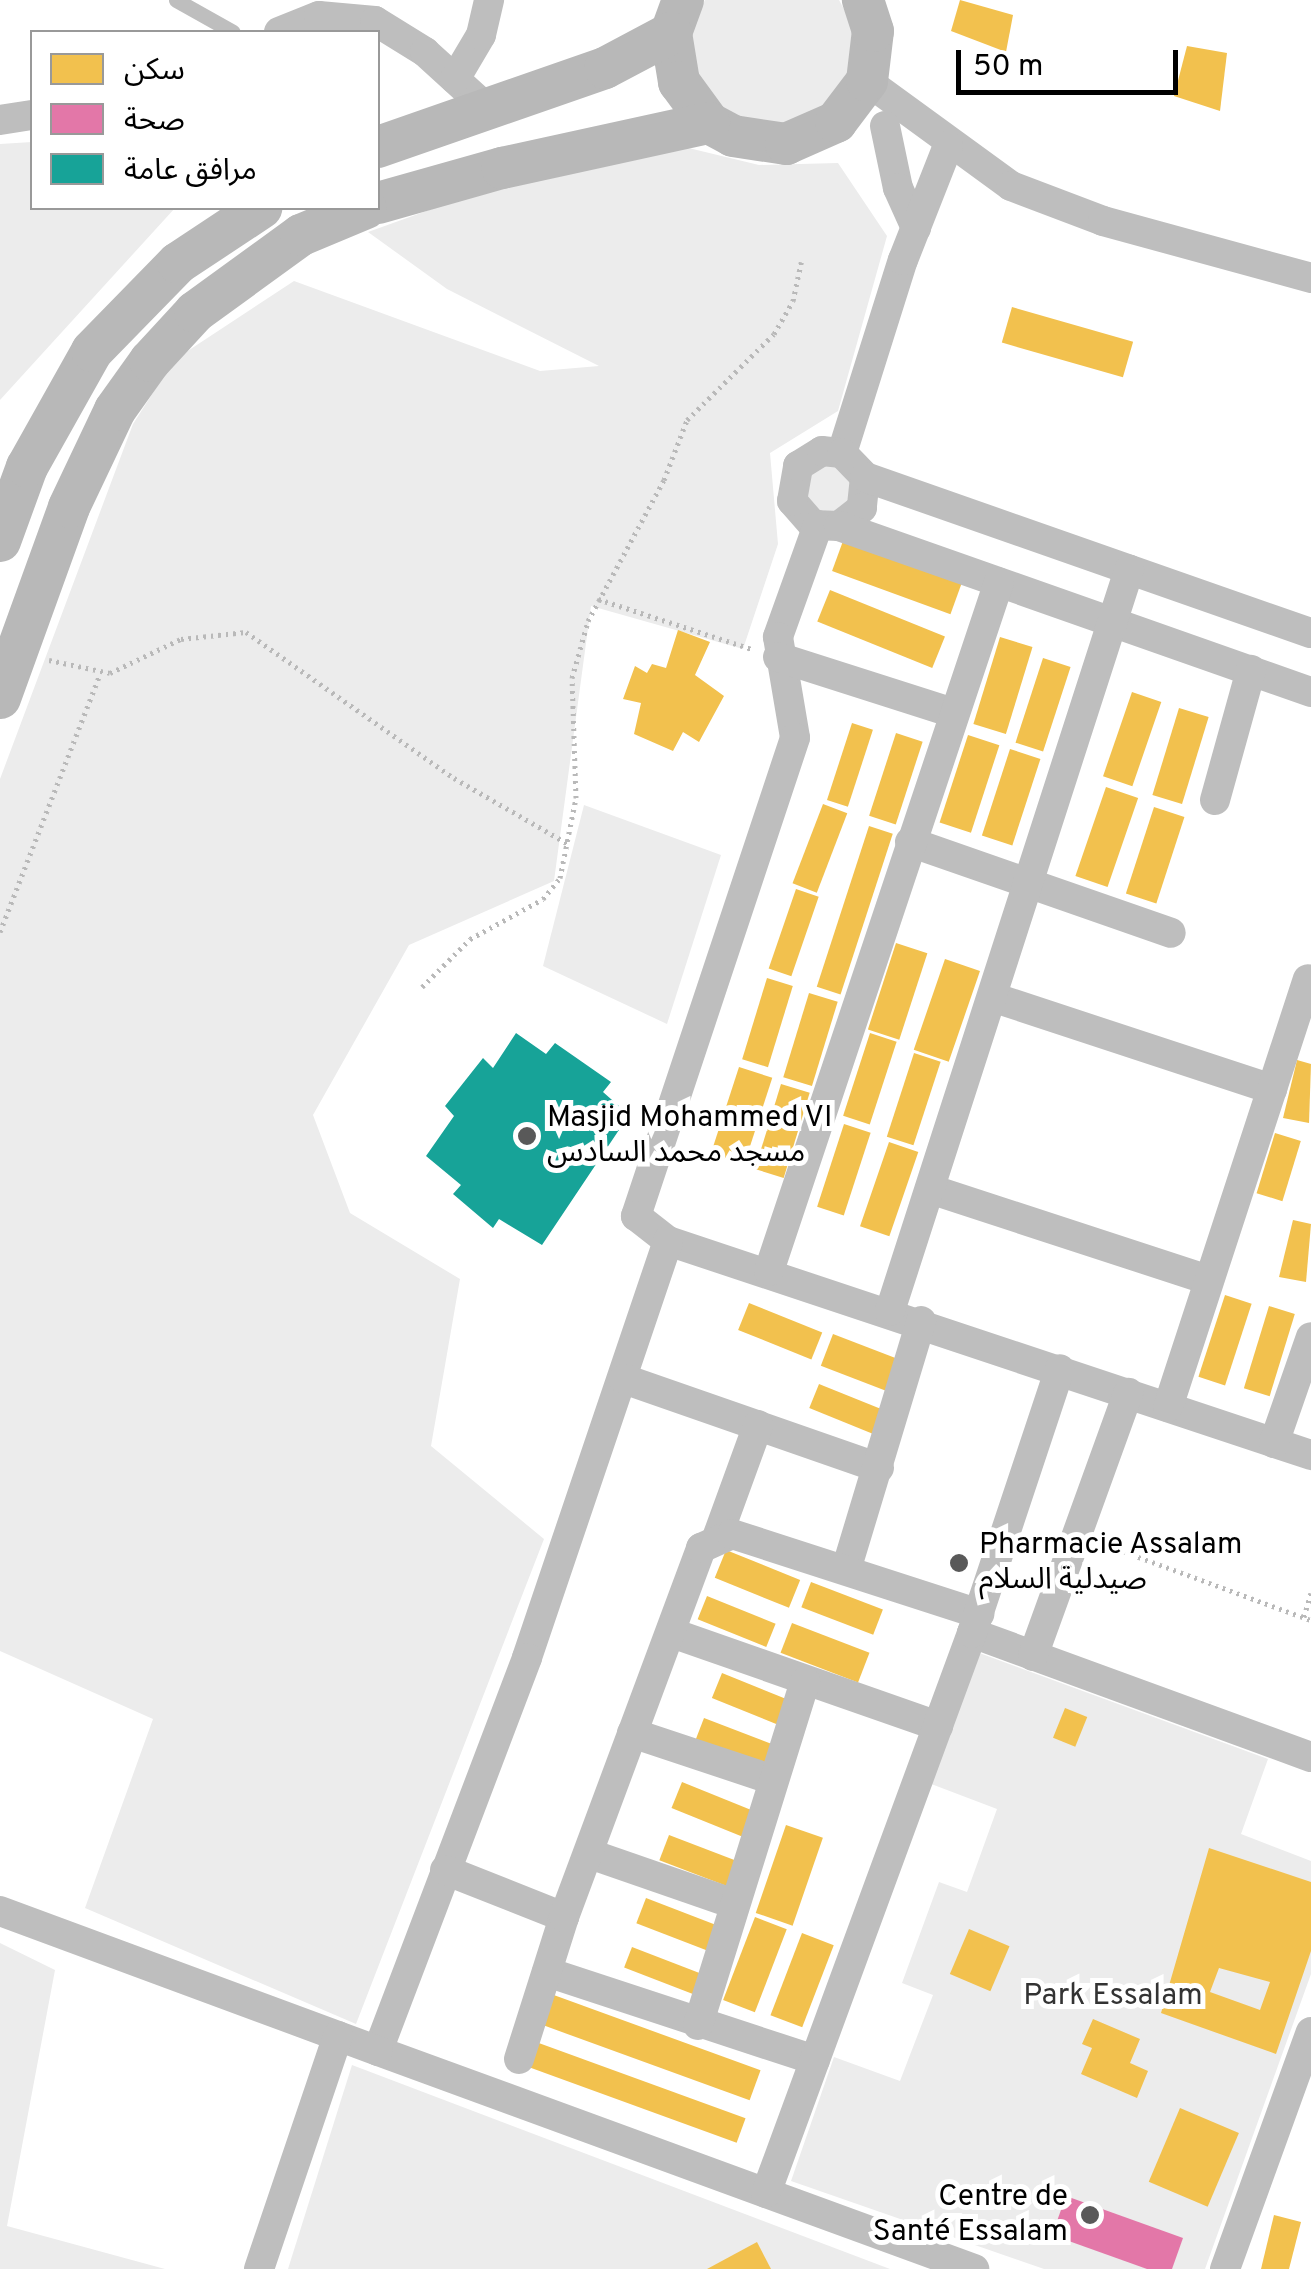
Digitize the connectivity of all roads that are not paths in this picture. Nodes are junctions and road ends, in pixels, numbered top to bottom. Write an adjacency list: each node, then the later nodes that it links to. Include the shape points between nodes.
1 (176, 0): 5 (lane)
2 (489, 0): 7 (street, via 481,35)
3 (863, 0): 8 (main road, via 873,32)
4 (677, 16): 9 (main road, via 605,68); 12 (main road, via 679,82)
5 (229, 30)
6 (284, 30): 7 (street, via 319,16 375,22)
7 (455, 79): 9 (street)
8 (867, 80): 13 (main road); 15 (street)
9 (490, 112): 16 (main road)
10 (30, 116): 11 (street)
11 (0, 120)
12 (710, 122): 13 (main road, via 746,140 786,144); 17 (main road)
13 (836, 122): 14 (street)
14 (884, 126): 15 (street); 20 (street, via 898,188)
15 (938, 137): 20 (street); 21 (street, via 1011,186 1103,222)
16 (380, 147)
17 (380, 203)
18 (258, 210): 25 (main road, via 178,264 92,351 27,467)
19 (361, 210): 33 (main road, via 301,235 195,312 150,361 115,410 69,507)
20 (916, 228): 22 (street)
21 (1311, 278)
22 (842, 453): 23 (street); 24 (street, via 809,456 792,478 792,501)
23 (865, 477): 24 (street, via 862,508); 26 (street)
24 (828, 526): 27 (street); 30 (street, via 778,637)
25 (0, 541)
26 (1129, 570): 28 (street); 29 (street)
27 (999, 582): 28 (street); 34 (street)
28 (1114, 622): 31 (street); 37 (street)
29 (1311, 633)
30 (778, 657): 34 (street); 43 (street, via 793,701 795,738 638,1201 641,1226)
31 (1251, 670): 32 (street); 35 (street)
32 (1311, 692)
33 (0, 698)
34 (954, 713): 36 (street)
35 (1215, 800)
36 (910, 842): 37 (street); 44 (street)
37 (1029, 884): 38 (street); 40 (street)
38 (1171, 933)
39 (1308, 979): 41 (street)
40 (992, 997): 41 (street); 42 (street)
41 (1272, 1089): 45 (street)
42 (930, 1189): 45 (street); 46 (street)
43 (668, 1241): 44 (street); 50 (street)
44 (769, 1271): 46 (street)
45 (1210, 1280): 52 (street)
46 (890, 1311): 47 (street)
47 (921, 1322): 49 (street); 56 (street)
48 (1311, 1337): 54 (street)
49 (1060, 1369): 51 (street); 59 (street)
50 (624, 1379): 53 (street); 68 (street)
51 (1128, 1393): 52 (street); 61 (street)
52 (1168, 1407): 54 (street)
53 (758, 1426): 56 (street); 57 (street)
54 (1274, 1442): 55 (street)
55 (1311, 1455)
56 (879, 1468): 58 (street)
57 (718, 1536): 58 (street, via 746,1538); 60 (street, via 701,1548)
58 (846, 1570): 59 (street)
59 (976, 1624): 61 (street); 63 (street)
60 (672, 1633): 62 (street); 64 (street)
61 (1033, 1656): 65 (street)
62 (804, 1682): 63 (street); 66 (street)
63 (938, 1726): 78 (street)
64 (632, 1734): 66 (street); 67 (street)
65 (1311, 1756)
66 (770, 1779): 69 (street)
67 (590, 1854): 69 (street); 71 (street)
68 (445, 1870): 71 (street); 76 (street)
69 (734, 1904): 73 (street)
70 (0, 1911): 74 (street)
71 (564, 1917): 72 (street)
72 (547, 1972): 73 (street); 77 (street)
73 (698, 2026): 78 (street)
74 (338, 2036): 76 (street); 81 (street)
75 (1309, 2045): 83 (street)
76 (378, 2051): 79 (street)
77 (519, 2059)
78 (815, 2060): 79 (street)
79 (766, 2193): 80 (street)
80 (934, 2262): 82 (street)
81 (259, 2269)
82 (974, 2269)
83 (1225, 2269)

